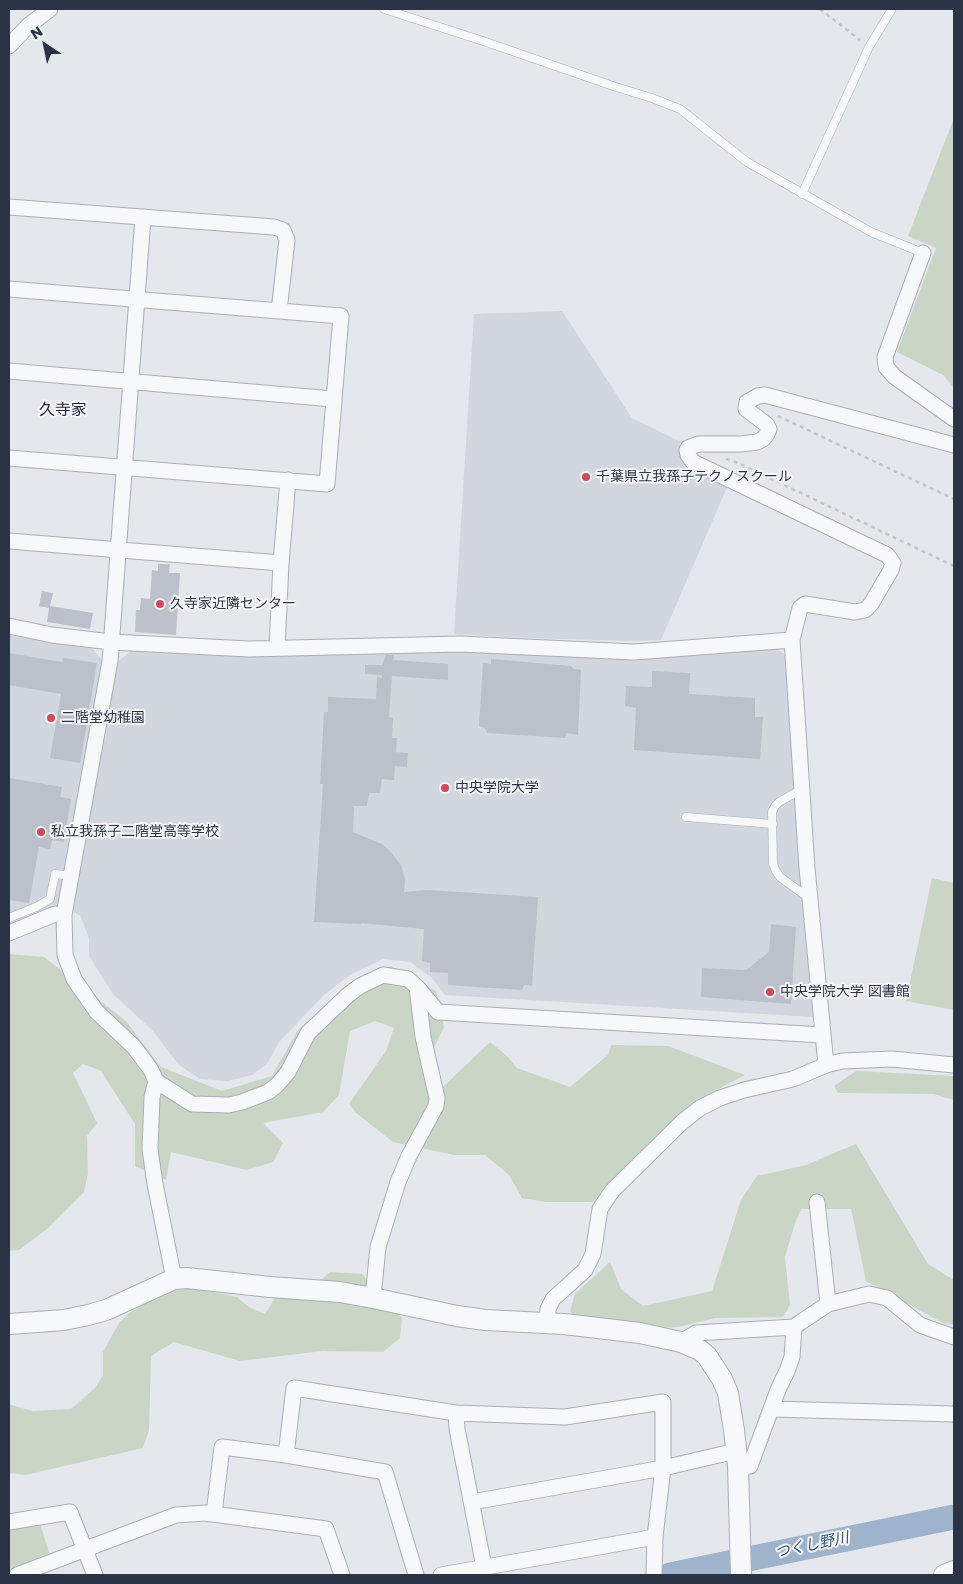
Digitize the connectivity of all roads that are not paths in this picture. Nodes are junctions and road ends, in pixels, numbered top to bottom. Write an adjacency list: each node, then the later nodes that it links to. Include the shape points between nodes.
1 (50, 9): 4 (street)
2 (384, 9): 5 (lane, via 484,40 680,109 748,162)
3 (892, 9): 5 (lane, via 868,47)
4 (12, 38)
5 (802, 194): 8 (lane, via 870,232)
6 (9, 207): 7 (street)
7 (143, 218): 10 (street); 11 (street, via 283,230 287,240)
8 (923, 253): 15 (street, via 885,356 886,367)
9 (9, 289): 10 (street)
10 (137, 300): 11 (street); 13 (street)
11 (279, 311): 14 (street, via 341,316)
12 (9, 371): 13 (street)
13 (131, 381): 14 (street); 18 (street)
14 (333, 399): 19 (street, via 327,484)
15 (954, 419)
16 (954, 445): 24 (street, via 765,395 747,402 746,409 767,425 763,439 741,444 698,444 688,448 688,456 693,462 887,555 893,563 872,604 865,610 855,612 806,604 800,608)
17 (9, 458): 18 (street)
18 (124, 467): 19 (street); 21 (street)
19 (288, 480): 22 (street)
20 (9, 541): 21 (street)
21 (117, 550): 22 (street); 25 (street)
22 (281, 563): 26 (street)
23 (9, 626): 25 (street)
24 (792, 640): 26 (street, via 634,652 460,644); 27 (street)
25 (111, 642): 26 (street); 30 (street)
26 (277, 648)
27 (802, 789): 29 (lane, via 775,806); 31 (street)
28 (686, 817): 29 (lane)
29 (773, 824): 31 (lane, via 773,864 776,871)
30 (72, 876): 32 (street); 33 (lane, via 55,874 50,899)
31 (810, 899): 36 (street)
32 (64, 916): 34 (street, via 55,914); 39 (street, via 65,955 74,979 96,1011 143,1058)
33 (9, 918)
34 (9, 933)
35 (417, 987): 36 (street, via 438,1012); 39 (street, via 405,978 383,975 360,986 308,1033 283,1079 257,1098 229,1105 192,1104); 42 (street, via 436,1106 398,1182 378,1247)
36 (822, 1035): 37 (street)
37 (826, 1066): 38 (street, via 842,1061 892,1060); 44 (street, via 792,1079 720,1098 681,1123 612,1191 600,1209 593,1254 585,1270 552,1299)
38 (954, 1066)
39 (156, 1081): 41 (street, via 152,1097 150,1149)
40 (817, 1202): 43 (street)
41 (174, 1279): 42 (street, via 323,1290); 45 (street, via 88,1315)
42 (373, 1298): 44 (street, via 485,1320)
43 (828, 1304): 46 (street); 47 (street, via 869,1294 887,1298 920,1325)
44 (547, 1322): 48 (street, via 640,1333)
45 (9, 1324)
46 (794, 1327): 48 (street, via 696,1333); 49 (street, via 792,1357)
47 (954, 1336)
48 (681, 1342): 53 (street, via 707,1356 722,1379 730,1400)
49 (771, 1409): 51 (street); 53 (street, via 750,1466)
50 (456, 1413): 52 (street, via 294,1388); 54 (street, via 566,1417 663,1402); 55 (street)
51 (954, 1414)
52 (286, 1455): 56 (street, via 222,1447); 65 (street, via 385,1472)
53 (737, 1458): 54 (street); 68 (street)
54 (663, 1468): 55 (street); 58 (street)
55 (472, 1502): 60 (street)
56 (214, 1514): 59 (street, via 176,1515); 64 (street, via 326,1529)
57 (9, 1522): 59 (street, via 70,1512)
58 (655, 1537): 60 (street); 67 (street)
59 (84, 1549): 62 (street); 63 (street)
60 (484, 1567): 66 (street)
61 (954, 1572): 69 (street)
62 (17, 1575)
63 (95, 1575)
64 (342, 1575)
65 (416, 1575)
66 (441, 1575)
67 (654, 1575)
68 (741, 1575)
69 (944, 1575)

